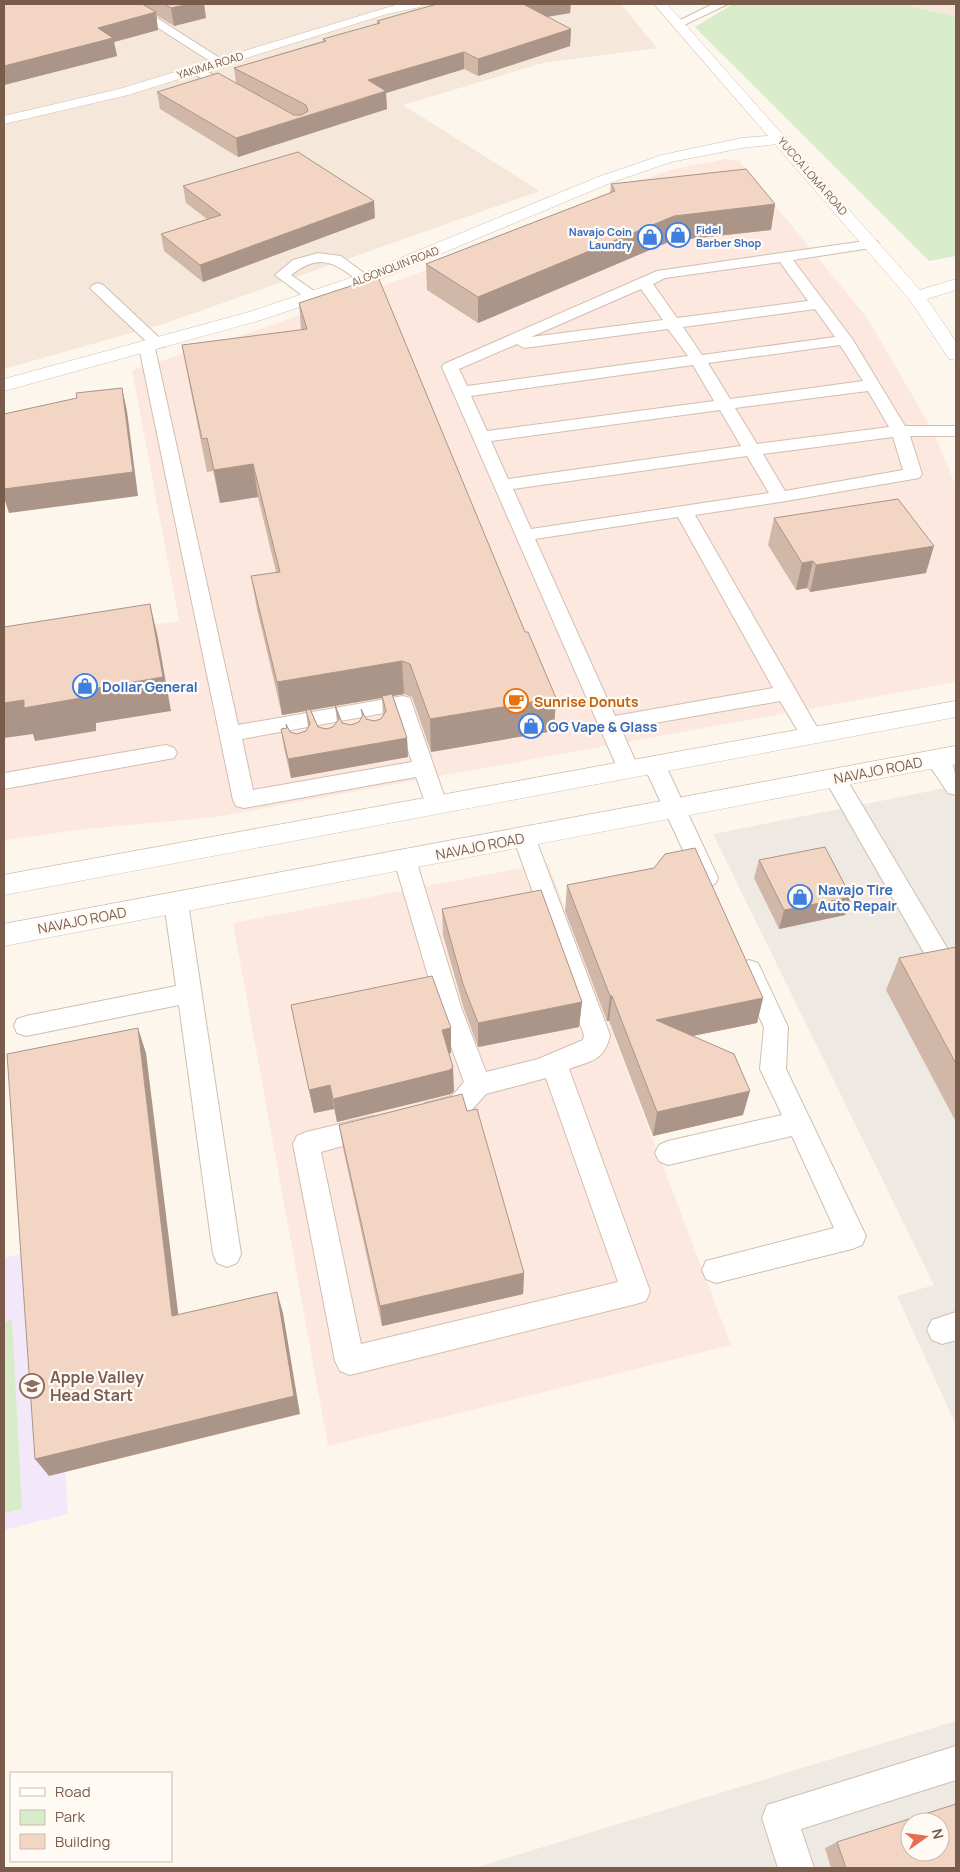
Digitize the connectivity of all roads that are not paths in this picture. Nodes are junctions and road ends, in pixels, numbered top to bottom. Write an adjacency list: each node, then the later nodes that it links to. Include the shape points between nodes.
1 (415, 4): 6 (main road, YAKIMA ROAD)
2 (660, 4): 5 (main road, YUCCA LOMA ROAD)
3 (722, 4): 5 (lane)
4 (130, 6): 6 (lane)
5 (678, 24): 10 (main road, YUCCA LOMA ROAD)
6 (220, 62): 7 (main road, YAKIMA ROAD)
7 (196, 70): 8 (lane); 9 (main road, YAKIMA ROAD, via 123,92)
8 (245, 97)
9 (4, 120)
10 (781, 140): 11 (main road, YUCCA LOMA ROAD); 13 (main road, ALGONQUIN ROAD, via 742,143 666,158 604,180)
11 (872, 244): 12 (lane); 18 (main road, YUCCA LOMA ROAD)
12 (784, 257): 14 (lane, via 662,274); 19 (lane)
13 (365, 279): 17 (main road, ALGONQUIN ROAD); 17 (lane, via 333,258 309,259 292,265 282,275)
14 (644, 282): 20 (lane); 23 (lane)
15 (956, 284): 18 (main road)
16 (98, 288): 22 (lane)
17 (312, 296): 22 (main road, ALGONQUIN ROAD)
18 (918, 297): 24 (main road, YUCCA LOMA ROAD)
19 (819, 304): 20 (lane); 21 (lane)
20 (673, 324): 23 (lane); 25 (lane)
21 (845, 340): 25 (lane); 27 (lane)
22 (152, 345): 26 (main road, ALGONQUIN ROAD); 46 (lane)
23 (499, 346): 28 (lane, via 450,367)
24 (956, 355)
25 (698, 360): 28 (lane); 29 (lane)
26 (4, 385)
27 (873, 385): 29 (lane); 30 (lane)
28 (461, 392): 32 (lane)
29 (726, 406): 32 (lane); 33 (lane)
30 (900, 431): 31 (lane); 33 (lane); 35 (lane, via 913,474)
31 (956, 431)
32 (480, 437): 34 (lane)
33 (752, 450): 34 (lane); 35 (lane)
34 (501, 484): 37 (lane)
35 (780, 496): 36 (lane)
36 (684, 511): 37 (lane); 38 (lane)
37 (526, 535): 44 (lane)
38 (786, 692): 44 (lane); 48 (lane)
39 (369, 709): 41 (lane); 45 (lane); 54 (lane, via 403,703)
40 (956, 709): 48 (main road)
41 (346, 713): 42 (lane); 47 (lane)
42 (322, 718): 43 (lane); 49 (lane)
43 (294, 723): 46 (lane); 50 (lane)
44 (609, 724): 55 (lane)
45 (375, 731)
46 (231, 734): 54 (lane, via 244,800 363,773)
47 (352, 735)
48 (811, 736): 53 (main road)
49 (328, 739)
50 (300, 744)
51 (166, 753): 57 (lane)
52 (946, 757): 56 (main road, NAVAJO ROAD); 58 (lane)
53 (654, 764): 55 (main road); 60 (lane)
54 (424, 768): 59 (lane)
55 (628, 769): 59 (main road)
56 (835, 778): 60 (main road, NAVAJO ROAD); 68 (lane)
57 (4, 780)
58 (956, 787)
59 (436, 804): 63 (main road)
60 (674, 808): 61 (main road, NAVAJO ROAD); 64 (lane)
61 (524, 837): 62 (main road, NAVAJO ROAD); 71 (lane, via 598,1035 590,1050)
62 (405, 860): 65 (main road, NAVAJO ROAD); 72 (lane, via 450,1010)
63 (4, 885)
64 (718, 902)
65 (176, 903): 66 (main road, NAVAJO ROAD); 69 (lane)
66 (4, 935)
67 (738, 947): 73 (lane, via 776,1027 773,1069)
68 (944, 965)
69 (189, 993): 70 (lane); 75 (lane)
70 (26, 1026)
71 (554, 1064): 72 (lane); 72 (lane, via 636,1291 350,1361 306,1144 460,1105)
72 (478, 1085)
73 (799, 1123): 74 (lane); 76 (lane, via 852,1236)
74 (668, 1153)
75 (228, 1254)
76 (716, 1270)
77 (956, 1763): 78 (lane, via 780,1818)
78 (796, 1868)

